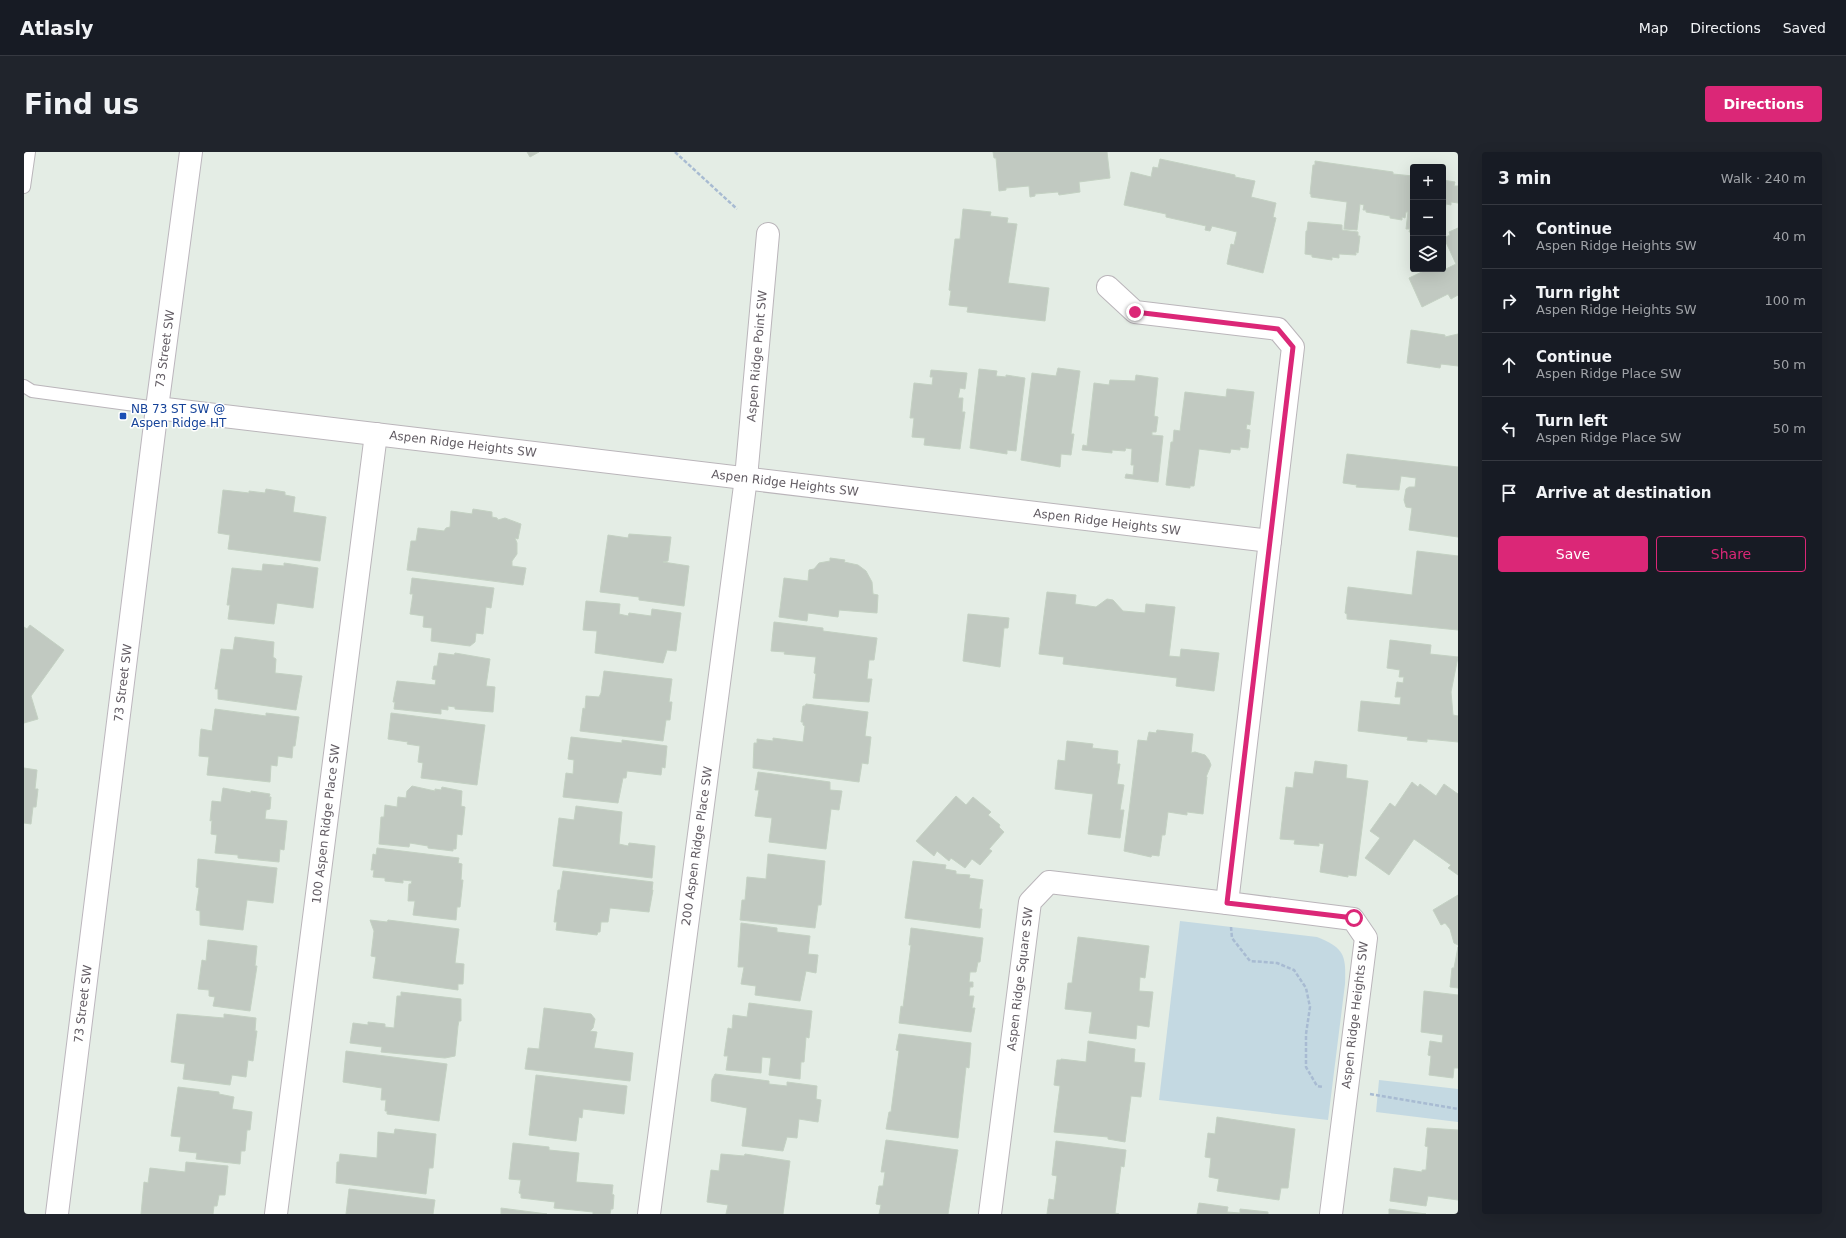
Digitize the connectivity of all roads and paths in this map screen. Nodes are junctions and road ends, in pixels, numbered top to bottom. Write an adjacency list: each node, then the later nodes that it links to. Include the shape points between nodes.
1 (29, 152): 4 (lane)
2 (191, 152): 9 (street, 73 Street SW)
3 (676, 152): 5 (path)
4 (24, 182)
5 (737, 208)
6 (768, 234): 11 (street, Aspen Ridge Point SW)
7 (1108, 287): 12 (street, via 1135,312 1278,329 1293,347)
8 (24, 386): 9 (lane, via 32,391)
9 (157, 408): 10 (street, Aspen Ridge Heights SW); 16 (street, 73 Street SW)
10 (376, 434): 11 (street, Aspen Ridge Heights SW); 17 (street, 100 Aspen Ridge Place SW)
11 (746, 478): 12 (street, Aspen Ridge Heights SW); 18 (street, 200 Aspen Ridge Place SW)
12 (1270, 541): 13 (street)
13 (1227, 903): 14 (path, via 1232,938 1250,961 1277,963 1294,970 1306,988 1310,1007 1306,1034 1306,1067 1317,1086); 14 (street, Aspen Ridge Heights SW, via 1354,918 1366,938); 19 (street, Aspen Ridge Square SW, via 1049,882 1030,902)
14 (1346, 1091): 15 (path); 20 (street, Aspen Ridge Heights SW)
15 (1458, 1109)
16 (57, 1214)
17 (276, 1214)
18 (649, 1214)
19 (990, 1214)
20 (1331, 1214)

